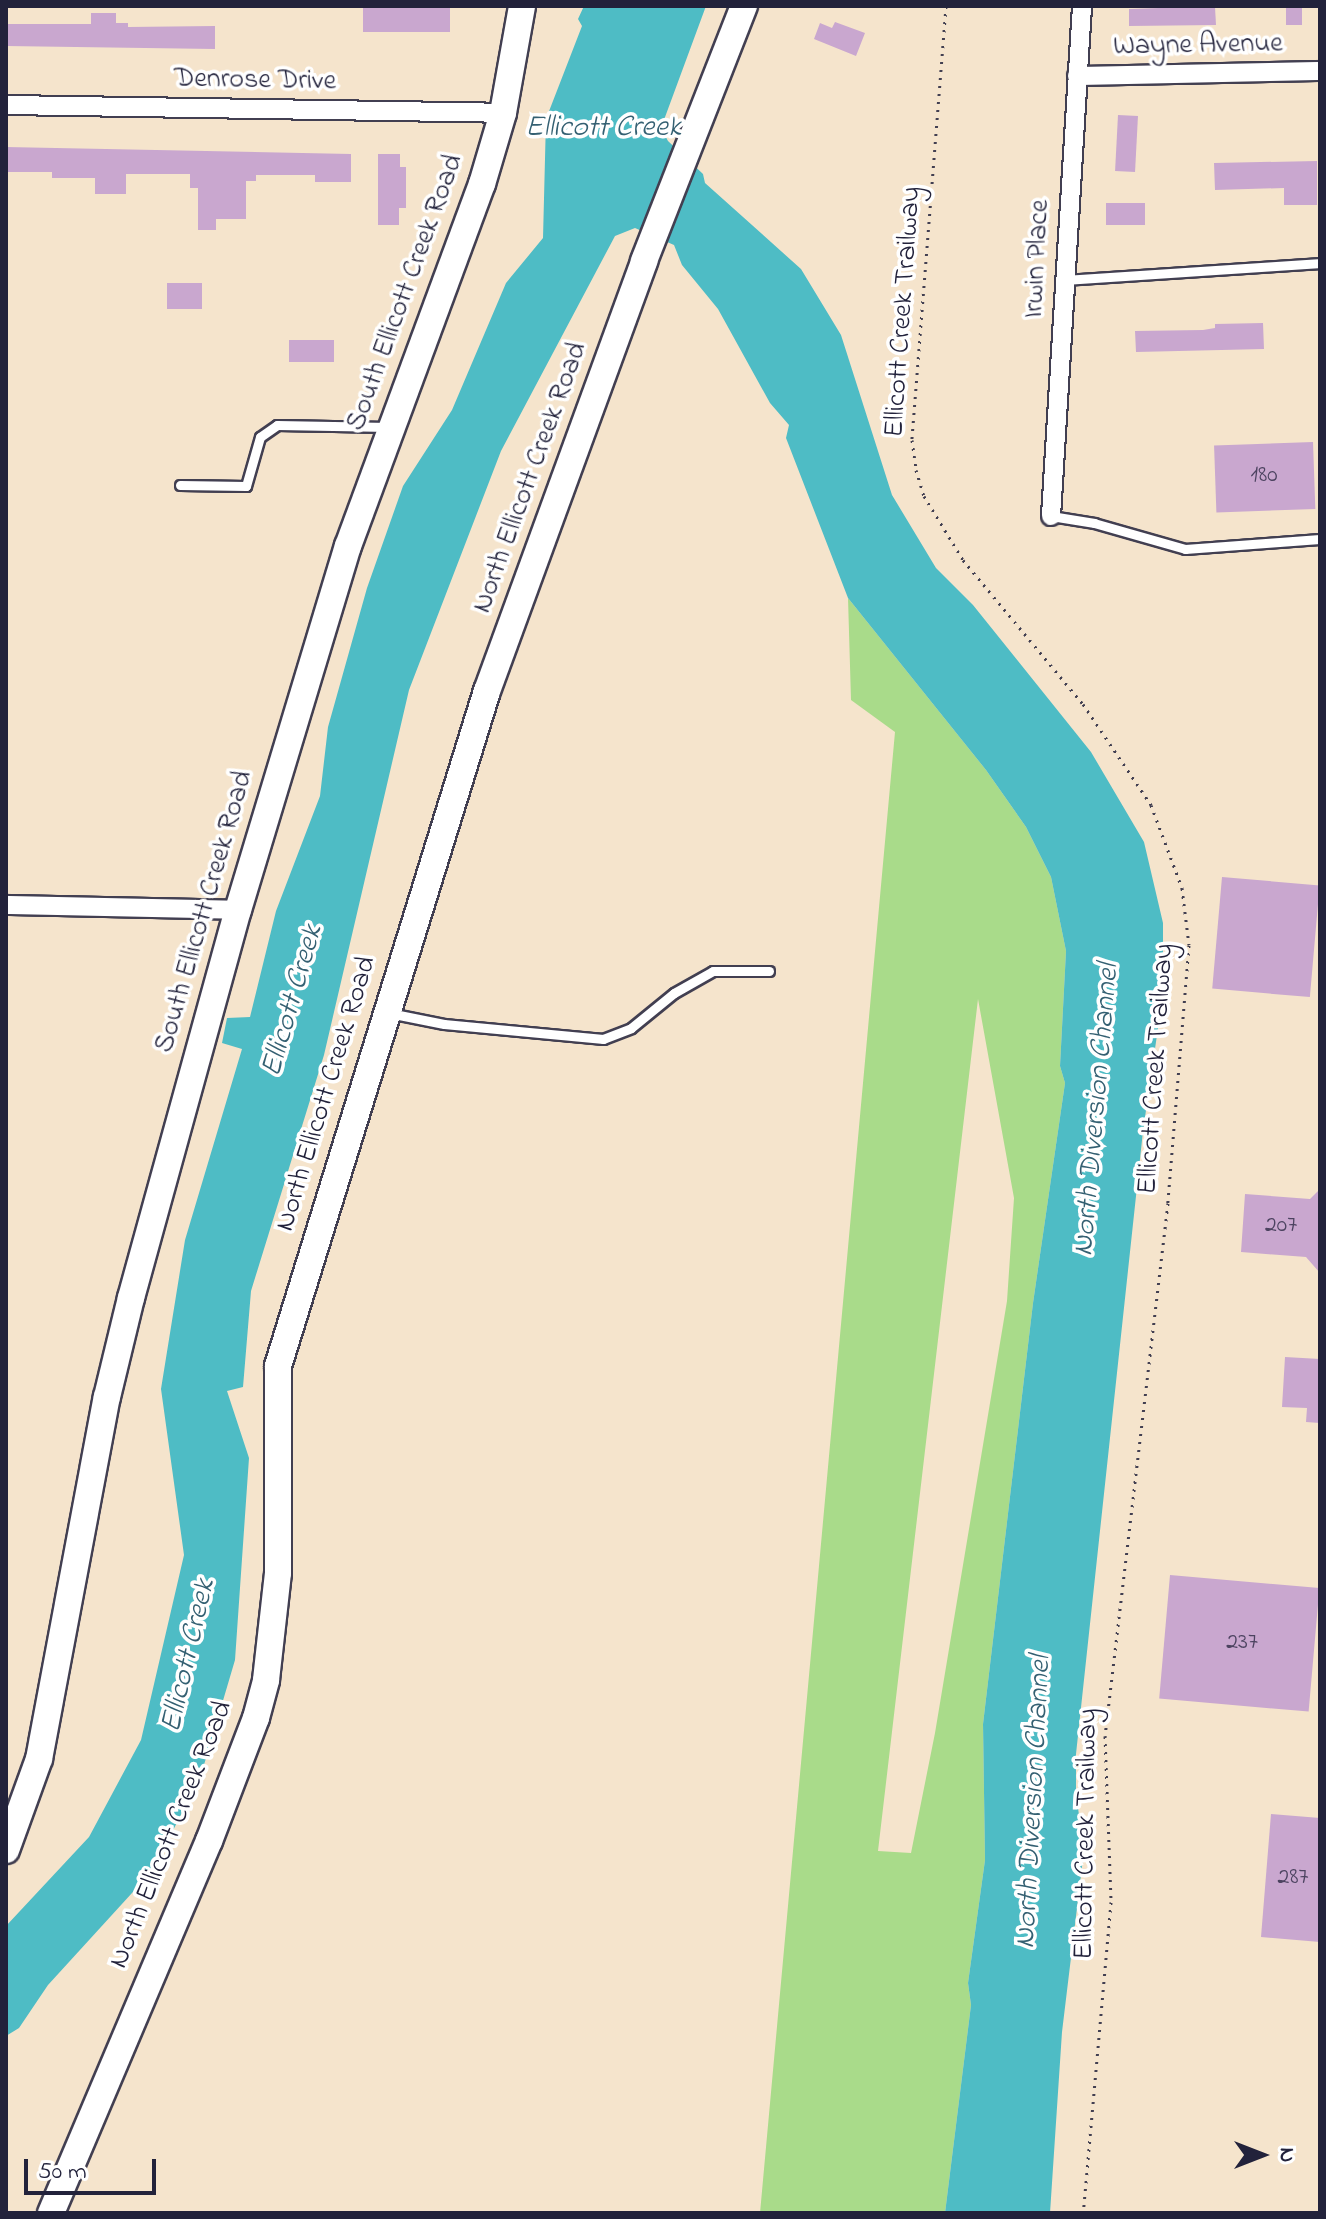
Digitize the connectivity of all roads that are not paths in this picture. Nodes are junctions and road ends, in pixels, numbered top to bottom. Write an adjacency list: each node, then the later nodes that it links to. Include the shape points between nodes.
1 (522, 6): 7 (street, South Ellicott Creek Road)
2 (744, 6): 17 (street, North Ellicott Creek Road, via 644,261 487,691)
3 (1082, 6): 5 (street, Irwin Place)
4 (1320, 71): 5 (street, Wayne Avenue)
5 (1077, 76): 9 (street, Irwin Place)
6 (6, 105): 7 (street, Denrose Drive)
7 (503, 113): 10 (street, South Ellicott Creek Road)
8 (1320, 263): 9 (lane)
9 (1065, 280): 12 (street, Irwin Place)
10 (392, 427): 11 (lane, via 277,425 260,437 246,486); 15 (street, South Ellicott Creek Road, via 348,546)
11 (180, 485)
12 (1051, 516): 13 (lane, via 1185,549)
13 (1320, 539)
14 (6, 905): 15 (street)
15 (238, 910): 18 (street, South Ellicott Creek Road, via 107,1397 39,1759)
16 (769, 971): 17 (lane, via 713,971 674,993 631,1028 603,1039 444,1024)
17 (386, 1012): 20 (street, North Ellicott Creek Road, via 278,1366 278,1573 266,1680 256,1718)
18 (12, 1821): 19 (street, South Ellicott Creek Road)
19 (6, 1850)
20 (51, 2213)

